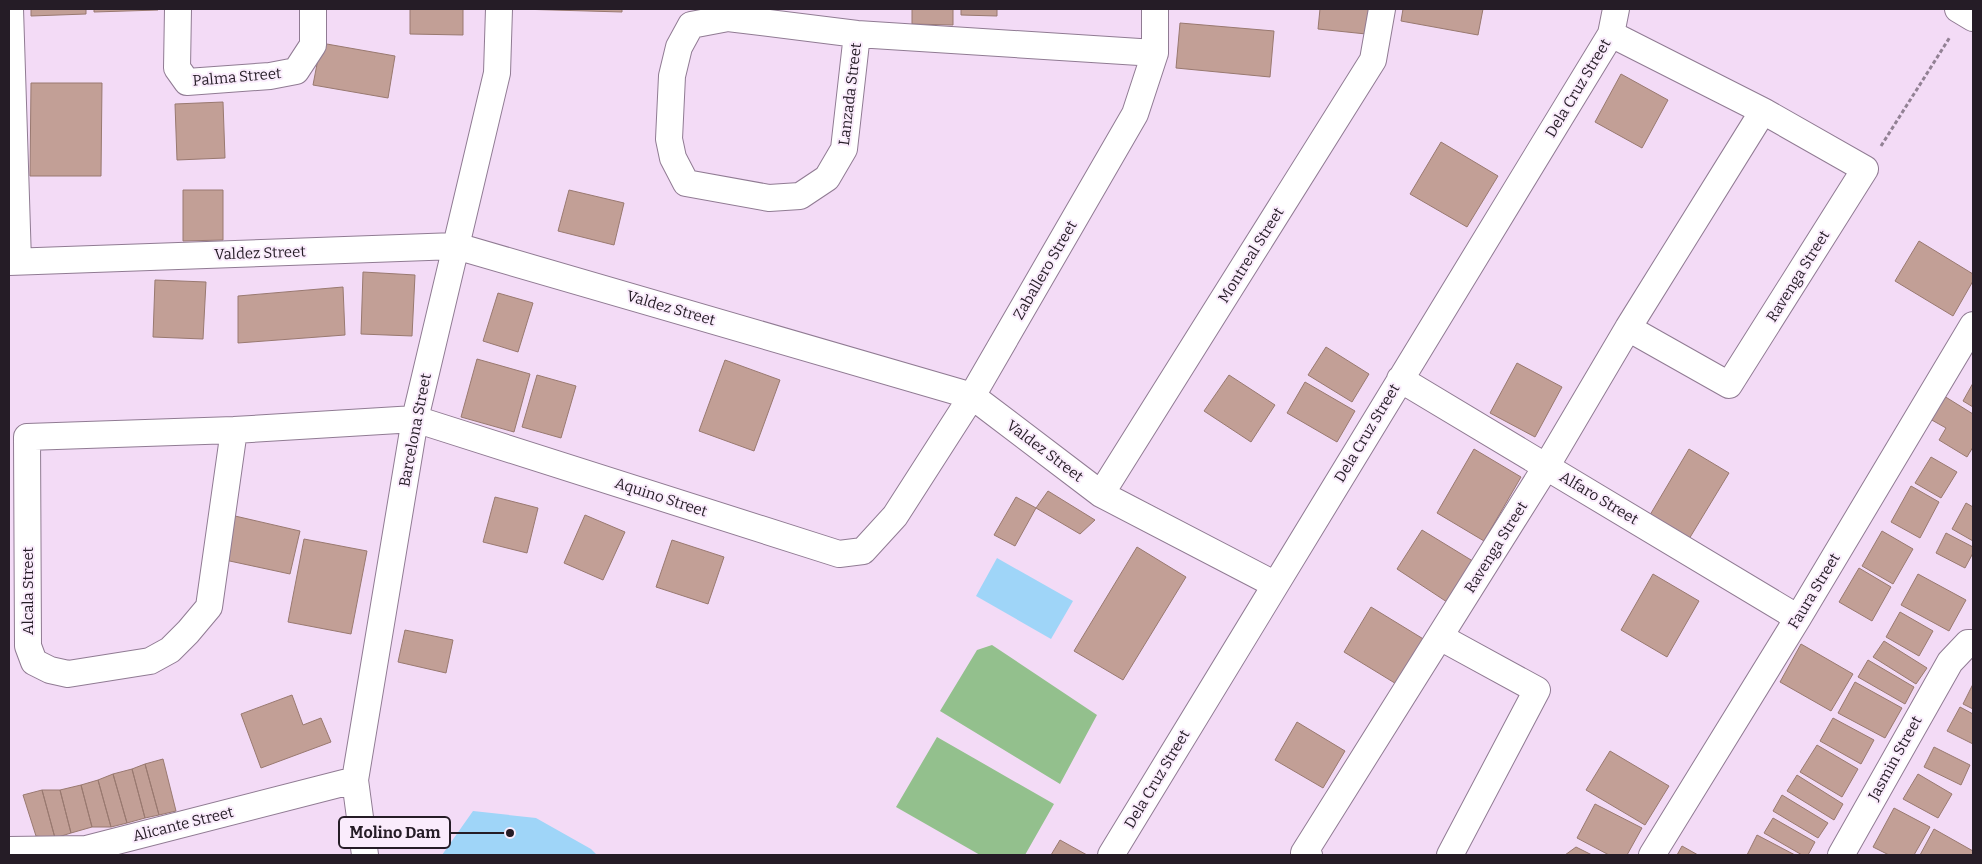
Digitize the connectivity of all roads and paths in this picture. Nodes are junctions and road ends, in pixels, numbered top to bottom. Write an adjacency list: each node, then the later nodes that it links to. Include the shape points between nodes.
1 (10, 9): 15 (street)
2 (178, 9): 3 (street, Palma Street, via 177,68 187,82 296,71 313,45)
3 (313, 9)
4 (499, 9): 14 (street, Barcelona Street, via 497,73)
5 (1155, 9): 11 (street, Zaballero Street)
6 (1382, 9): 23 (street, Montreal Street, via 1373,60)
7 (1616, 9): 10 (street, Dela Cruz Street)
8 (1966, 13): 13 (path)
9 (857, 34): 9 (street, Lanzada Street, via 728,18 691,25 679,48 672,76 669,139 673,158 686,183 769,198 800,196 827,178 844,149); 11 (street, Lanzada Street)
10 (1611, 34): 12 (street); 18 (street, Dela Cruz Street)
11 (1155, 52): 19 (street, Zaballero Street, via 1135,114)
12 (1763, 111): 13 (street); 17 (street, Ravenga Street)
13 (1866, 170): 17 (street, Ravenga Street, via 1729,385)
14 (456, 246): 15 (street, Valdez Street); 19 (street, Valdez Street); 20 (street, Barcelona Street)
15 (13, 262)
16 (1973, 325): 26 (street, Faura Street)
17 (1628, 328): 22 (street, Ravenga Street)
18 (1400, 379): 22 (street, Alfaro Street); 25 (street, Dela Cruz Street)
19 (972, 396): 23 (street, Valdez Street); 24 (street, Zaballero Street)
20 (415, 419): 21 (street, Alcala Street); 24 (street, Aquino Street, via 838,554 863,550); 29 (street, Barcelona Street)
21 (234, 430): 21 (street, Alcala Street, via 208,607 188,632 170,650 150,661 68,674 34,662 28,646 28,437)
22 (1546, 467): 26 (street, Alfaro Street); 27 (street, Ravenga Street)
23 (1101, 494): 25 (street, Valdez Street)
24 (895, 516)
25 (1274, 584): 32 (street, Dela Cruz Street)
26 (1798, 618): 35 (street, Faura Street)
27 (1440, 637): 33 (street, Ravenga Street, via 1304,853); 34 (street, via 1537,690)
28 (1973, 643): 36 (street, Jasmin Street, via 1968,643 1950,662)
29 (355, 780): 30 (street, Alicante Street, via 86,849); 31 (street, Barcelona Street)
30 (9, 850)
31 (365, 855)
32 (1111, 855)
33 (1309, 855)
34 (1450, 855)
35 (1652, 855)
36 (1841, 855)

